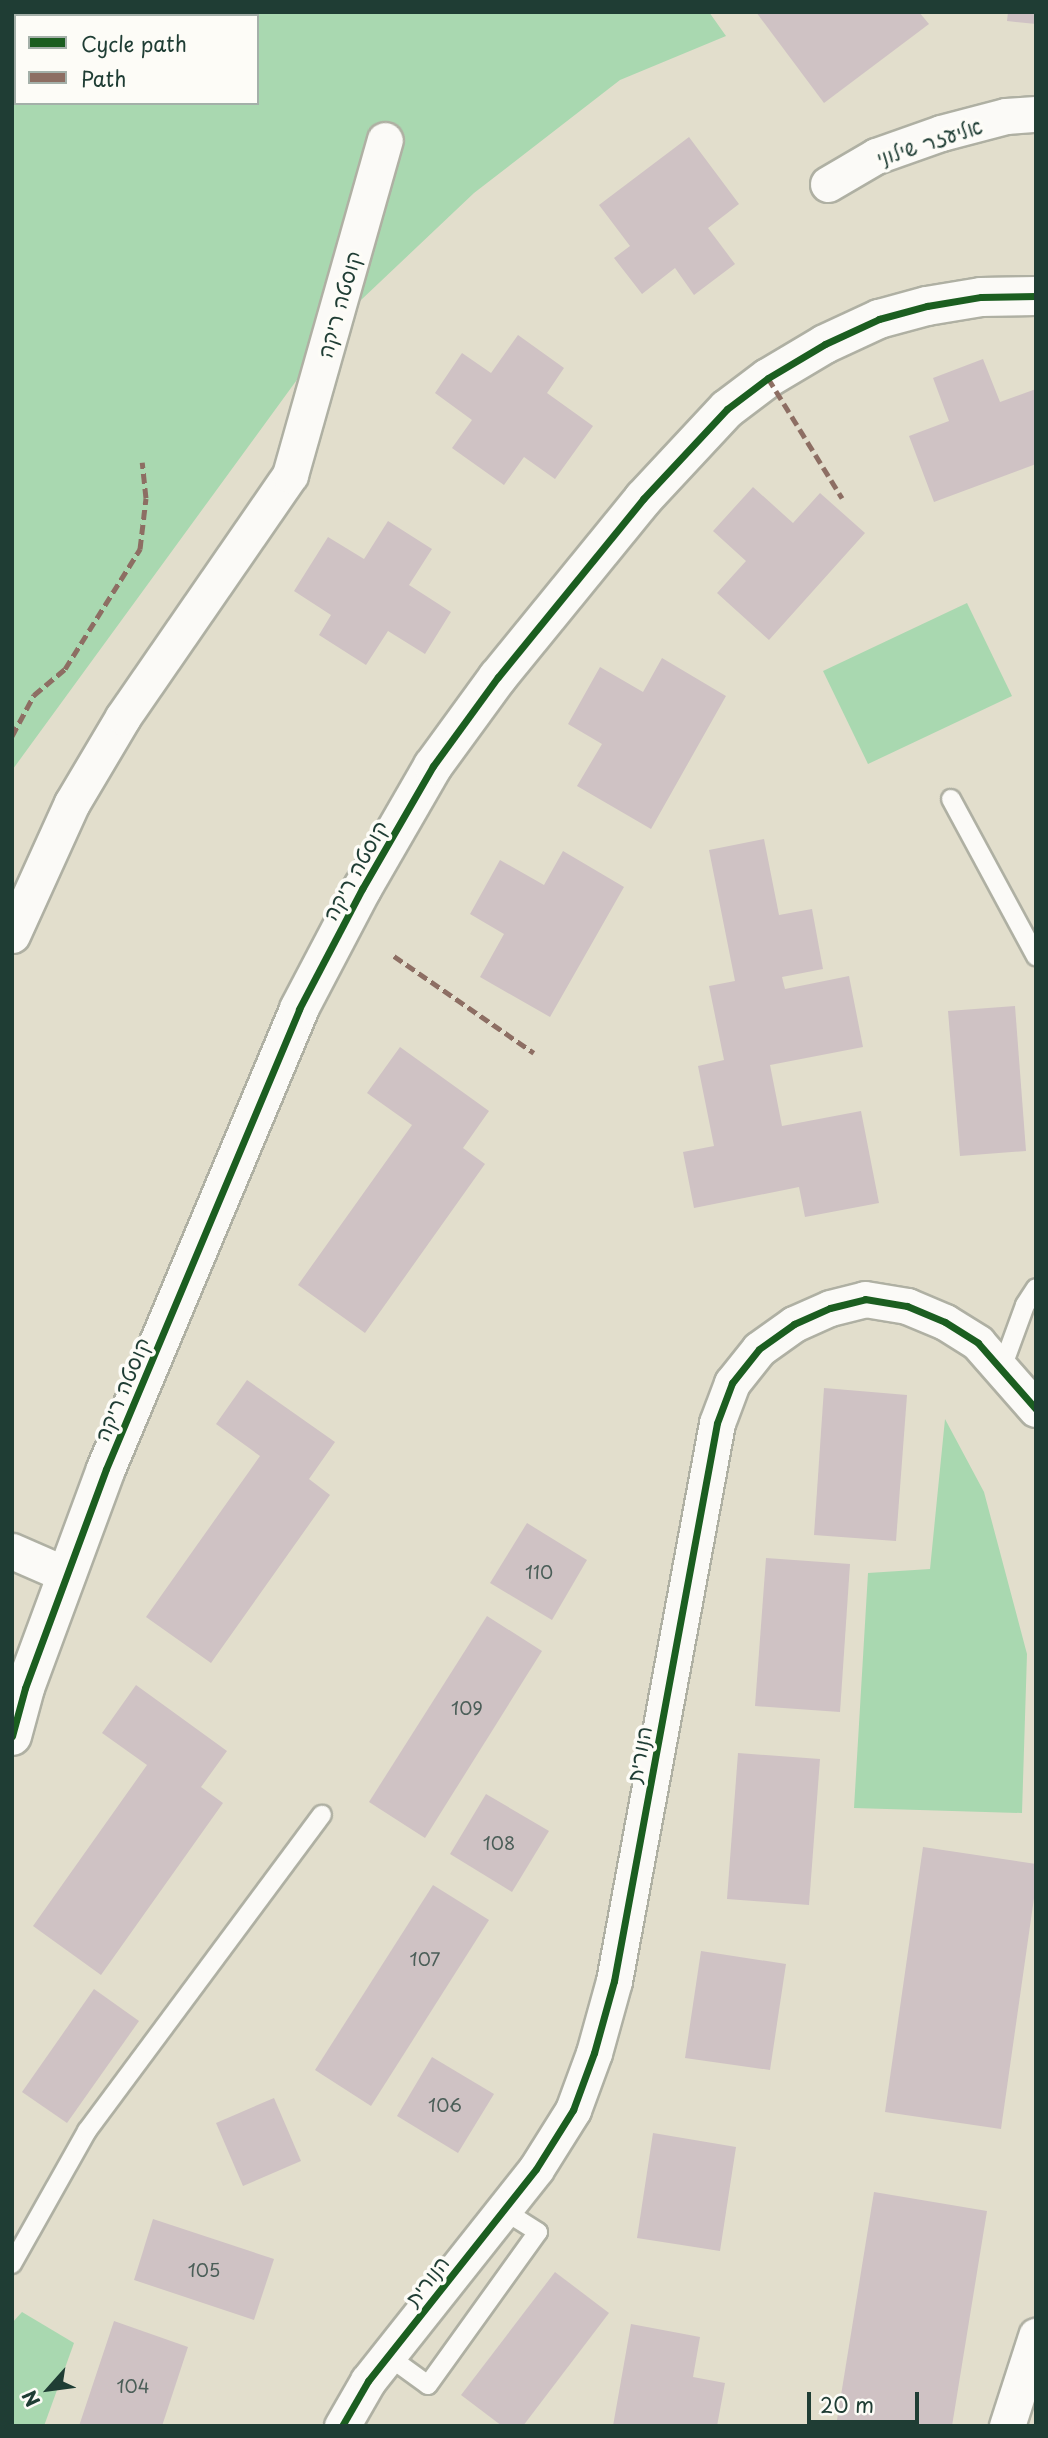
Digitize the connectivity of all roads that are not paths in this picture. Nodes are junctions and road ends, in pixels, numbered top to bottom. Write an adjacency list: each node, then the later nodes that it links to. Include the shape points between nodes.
1 (1036, 114): 3 (street, אליעזר שילוני, via 1006,116 942,132 876,156)
2 (385, 140): 6 (street, קוסטה ריקה, via 290,475 116,728 72,803)
3 (828, 184)
4 (1036, 296): 12 (street, קוסטה ריקה, via 981,297 879,319 768,378 727,409 643,499 498,677 433,766 299,1009 106,1469)
5 (951, 799): 7 (lane)
6 (12, 935)
7 (1036, 956)
8 (1036, 1288): 9 (lane)
9 (1002, 1368): 10 (street, הנורית); 15 (street, הנורית, via 978,1343 944,1322 907,1306 865,1299 794,1324 759,1349 732,1383 718,1423 614,1981 573,2110)
10 (1036, 1409)
11 (12, 1551): 12 (street)
12 (67, 1576): 13 (street, קוסטה ריקה)
13 (12, 1736)
14 (322, 1815): 16 (lane, via 87,2131)
15 (503, 2210): 18 (street, הנורית); 18 (lane, via 538,2232 428,2385)
16 (12, 2264)
17 (1036, 2336): 20 (street)
18 (388, 2356): 19 (street, הנורית)
19 (342, 2426)
20 (1007, 2426)

